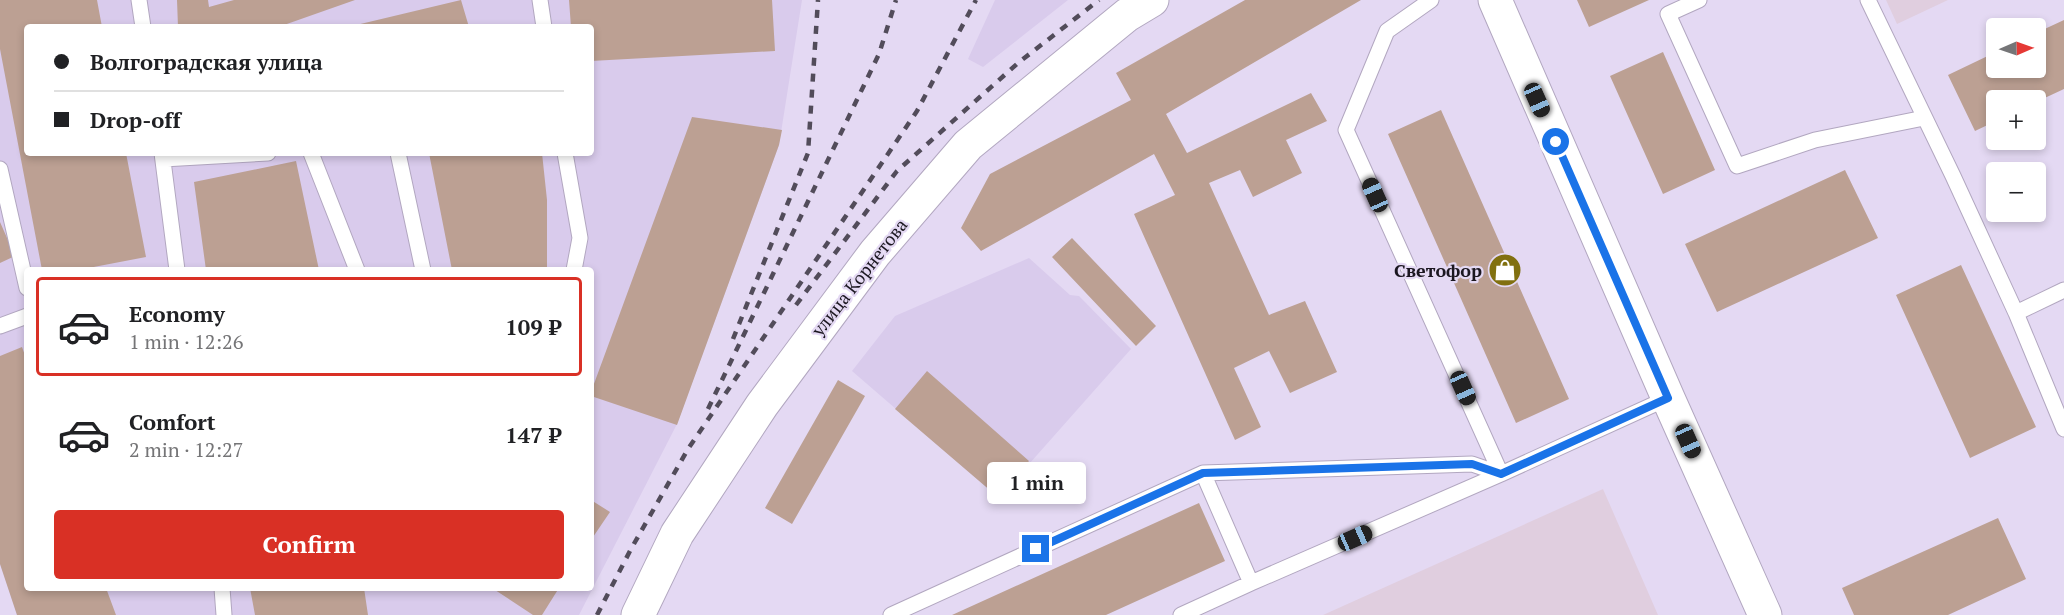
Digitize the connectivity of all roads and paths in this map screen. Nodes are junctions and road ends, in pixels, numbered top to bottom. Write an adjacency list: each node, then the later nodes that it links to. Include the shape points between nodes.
1 (139, 0): 8 (lane)
2 (540, 0): 9 (lane)
3 (1152, 0): 32 (main road, улица Корнетова, via 1127,15 968,145 875,253 762,405 677,534)
4 (1431, 0): 28 (lane, via 1387,31 1346,130)
5 (1495, 0): 25 (main road)
6 (1699, 0): 10 (lane, via 1668,14 1737,166 1815,140)
7 (1868, 0): 10 (lane)
8 (143, 24)
9 (544, 24)
10 (1924, 118): 22 (lane)
11 (162, 156): 16 (lane)
12 (312, 156): 17 (lane)
13 (399, 156): 18 (lane)
14 (566, 156): 19 (lane, via 580,238)
15 (0, 169): 20 (lane)
16 (177, 267)
17 (356, 267)
18 (422, 267)
19 (575, 267)
20 (24, 275)
21 (2064, 290): 22 (lane)
22 (2016, 312): 26 (lane)
23 (24, 317): 24 (lane)
24 (0, 326)
25 (1668, 398): 28 (lane); 35 (main road)
26 (2063, 426)
27 (1203, 473): 28 (lane, via 1472,464); 29 (lane); 33 (lane)
28 (1501, 474): 29 (lane)
29 (1251, 583): 34 (lane)
30 (222, 591): 31 (lane)
31 (224, 615)
32 (638, 615)
33 (891, 615)
34 (1181, 615)
35 (1765, 615)

